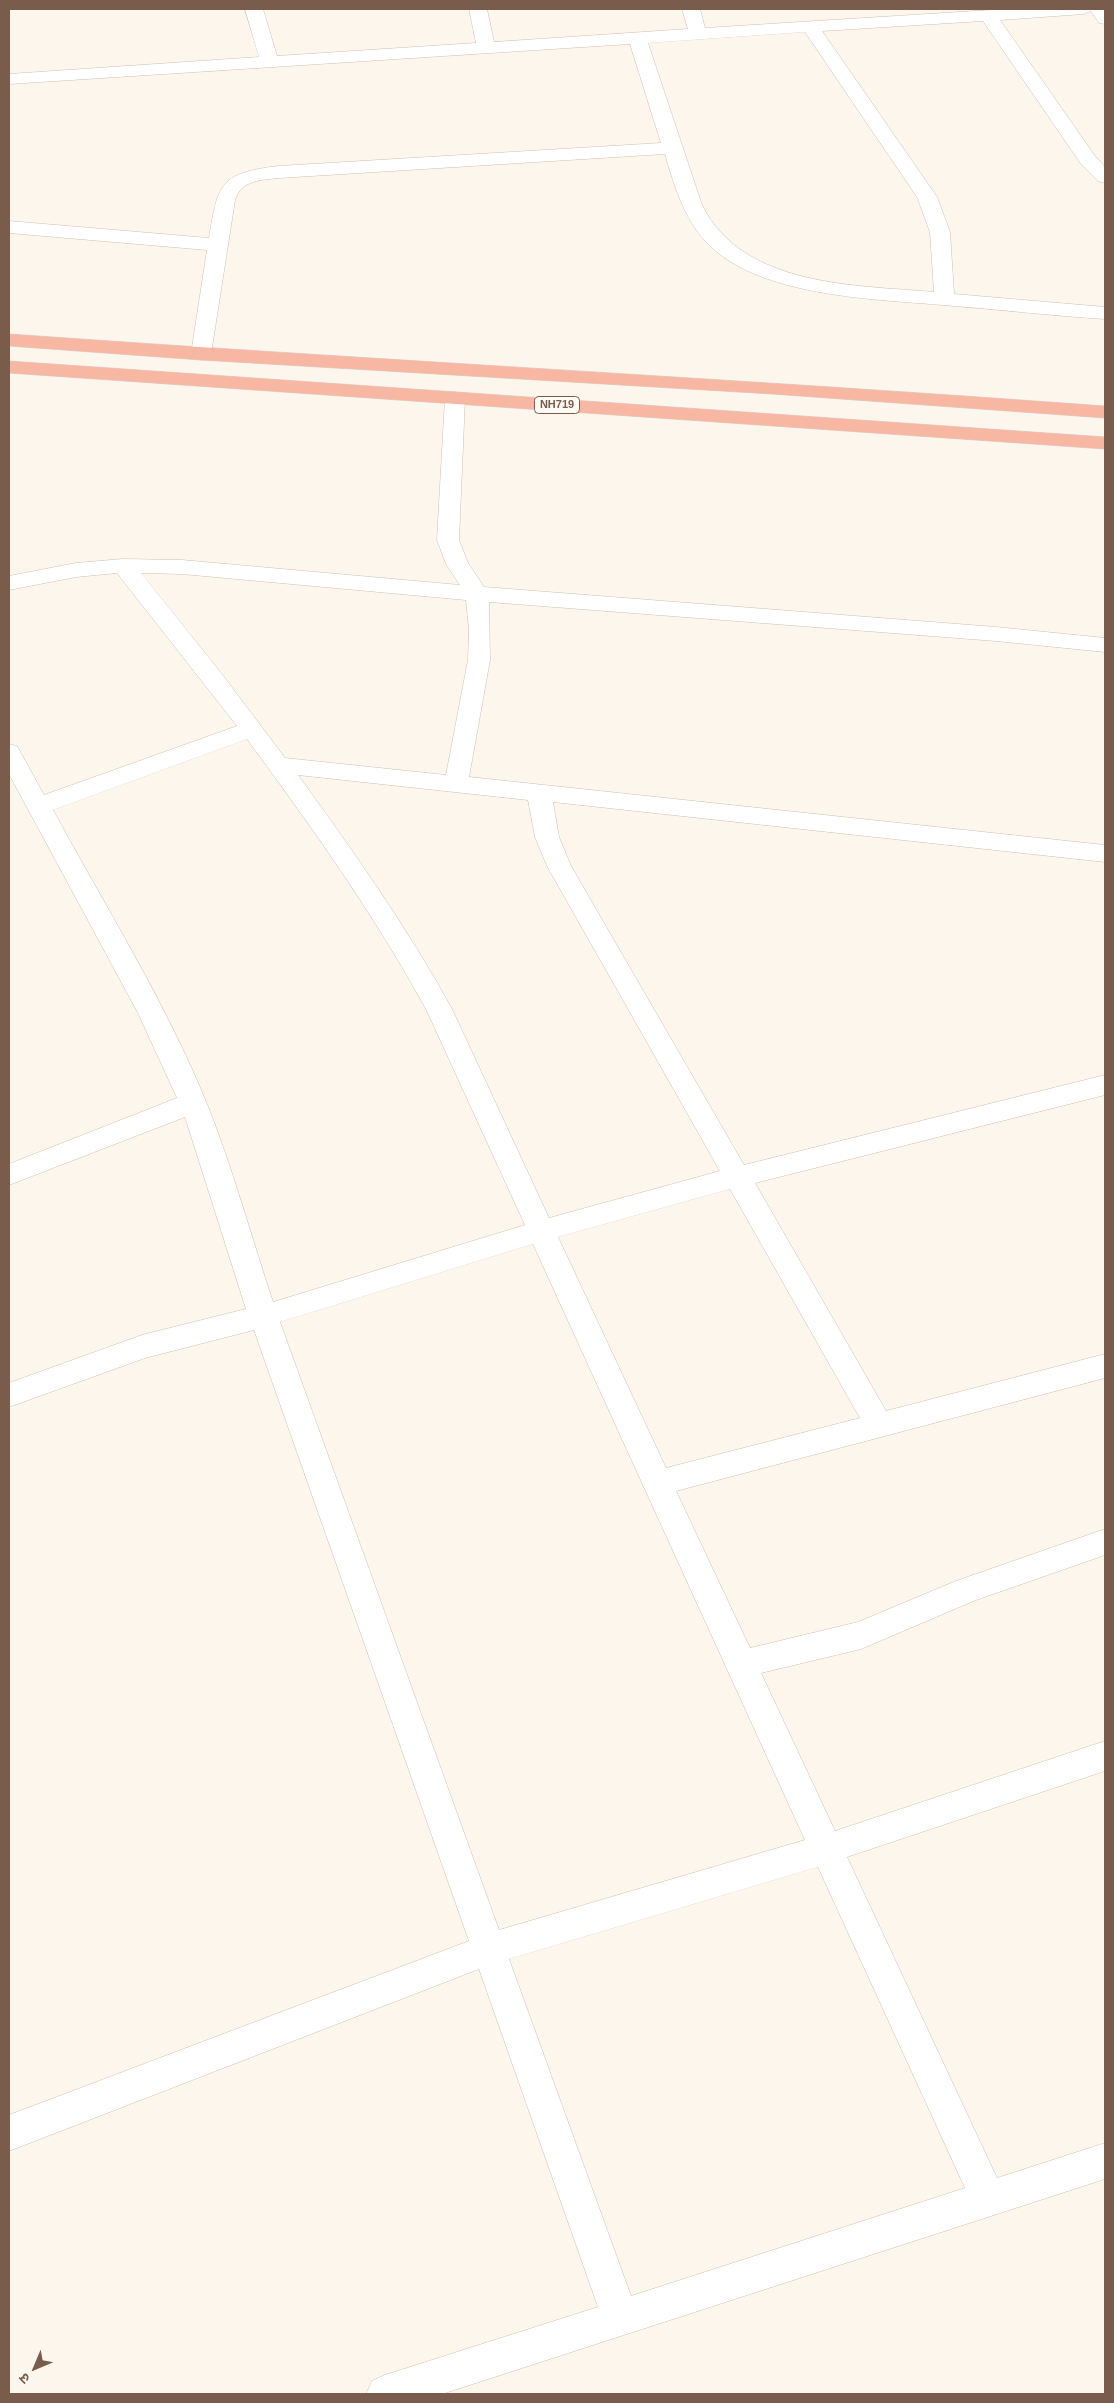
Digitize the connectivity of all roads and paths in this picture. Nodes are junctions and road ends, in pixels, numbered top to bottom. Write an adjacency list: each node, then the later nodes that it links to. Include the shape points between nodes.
1 (254, 9): 13 (street)
2 (478, 9): 12 (street)
3 (691, 9): 10 (street)
4 (1084, 9): 7 (street)
5 (1099, 9): 8 (street)
6 (939, 13): 7 (street); 9 (street)
7 (988, 15): 16 (street, via 1088,160)
8 (1105, 19)
9 (809, 26): 10 (street); 19 (street, via 926,197 940,232)
10 (698, 33): 11 (street)
11 (637, 37): 12 (street); 15 (street)
12 (486, 47): 13 (street)
13 (269, 61): 14 (street)
14 (9, 79)
15 (673, 148): 18 (street, via 253,175 238,181 230,189 223,212); 19 (street, via 702,222 714,239 741,257 792,281 820,288)
16 (1105, 177)
17 (9, 227): 18 (street)
18 (220, 244): 22 (street)
19 (944, 299): 20 (street)
20 (1105, 313)
21 (9, 340): 22 (highway)
22 (201, 354): 25 (highway, via 772,388)
23 (9, 367): 24 (highway, NH719)
24 (455, 398): 26 (highway, NH719); 29 (street, via 448,540 457,564)
25 (1105, 412)
26 (1105, 443)
27 (123, 566): 28 (street, via 76,570); 29 (street, via 182,567); 31 (street, via 190,646)
28 (9, 583)
29 (477, 593): 30 (street, via 996,634); 34 (street, via 479,660)
30 (1105, 646)
31 (251, 729): 33 (street); 36 (street)
32 (9, 752): 36 (street)
33 (278, 765): 34 (street); 42 (street, via 367,888 411,956 439,1009)
34 (456, 784): 35 (street)
35 (539, 792): 37 (street); 41 (street, via 547,837 559,866)
36 (39, 806): 39 (street, via 151,1013)
37 (1105, 853)
38 (1105, 1085): 41 (street)
39 (193, 1103): 40 (street); 43 (street)
40 (9, 1175)
41 (737, 1177): 42 (street); 46 (street)
42 (540, 1231): 43 (street); 47 (street)
43 (263, 1316): 45 (street, via 142,1347); 52 (street)
44 (1105, 1366): 46 (street)
45 (9, 1395)
46 (879, 1425): 47 (street)
47 (657, 1483): 49 (street)
48 (1105, 1542): 49 (street, via 967,1590 860,1635)
49 (740, 1664): 51 (street)
50 (1105, 1756): 51 (street)
51 (826, 1849): 52 (street); 55 (street)
52 (489, 1949): 53 (street); 56 (street)
53 (9, 2133)
54 (1105, 2161): 55 (street)
55 (988, 2199): 56 (street)
56 (620, 2318): 57 (street)
57 (385, 2394)

